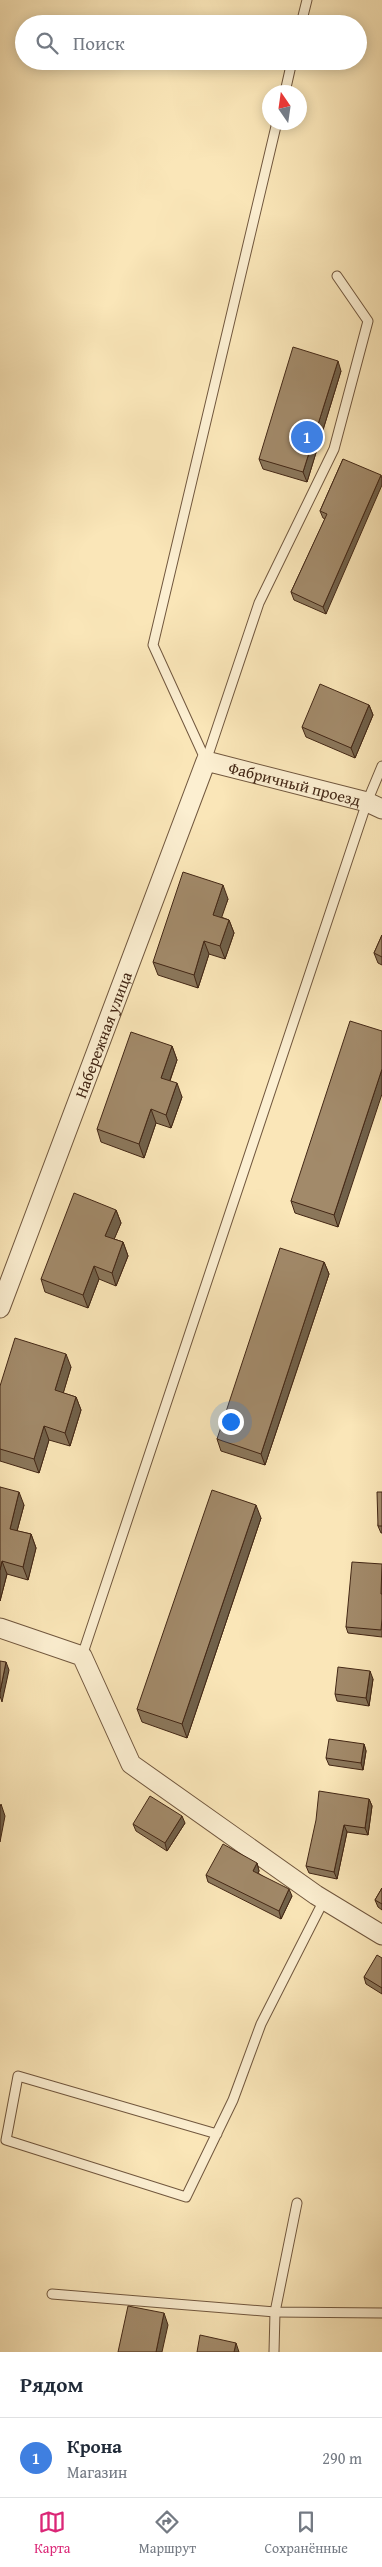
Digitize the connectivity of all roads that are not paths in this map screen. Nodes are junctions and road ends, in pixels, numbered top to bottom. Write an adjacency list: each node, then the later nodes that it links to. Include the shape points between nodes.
1 (307, 0): 2 (lane)
2 (303, 15)
3 (290, 70): 4 (lane)
4 (286, 85)
5 (275, 130): 7 (lane, via 153,645)
6 (336, 276): 7 (lane, via 368,321 336,440 259,603)
7 (206, 761): 9 (street, Фабричный проезд); 10 (street, Набережная улица)
8 (382, 766): 9 (lane)
9 (374, 806): 12 (lane)
10 (0, 1308)
11 (0, 1628): 12 (street)
12 (82, 1656): 13 (street, via 131,1764)
13 (324, 1900): 14 (street); 15 (lane, via 261,2024)
14 (382, 1935)
15 (217, 2134): 15 (lane, via 186,2197 6,2140 18,2076)
16 (297, 2202): 18 (lane)
17 (52, 2294): 18 (lane)
18 (274, 2312): 19 (lane); 20 (lane)
19 (382, 2313)
20 (274, 2352)

